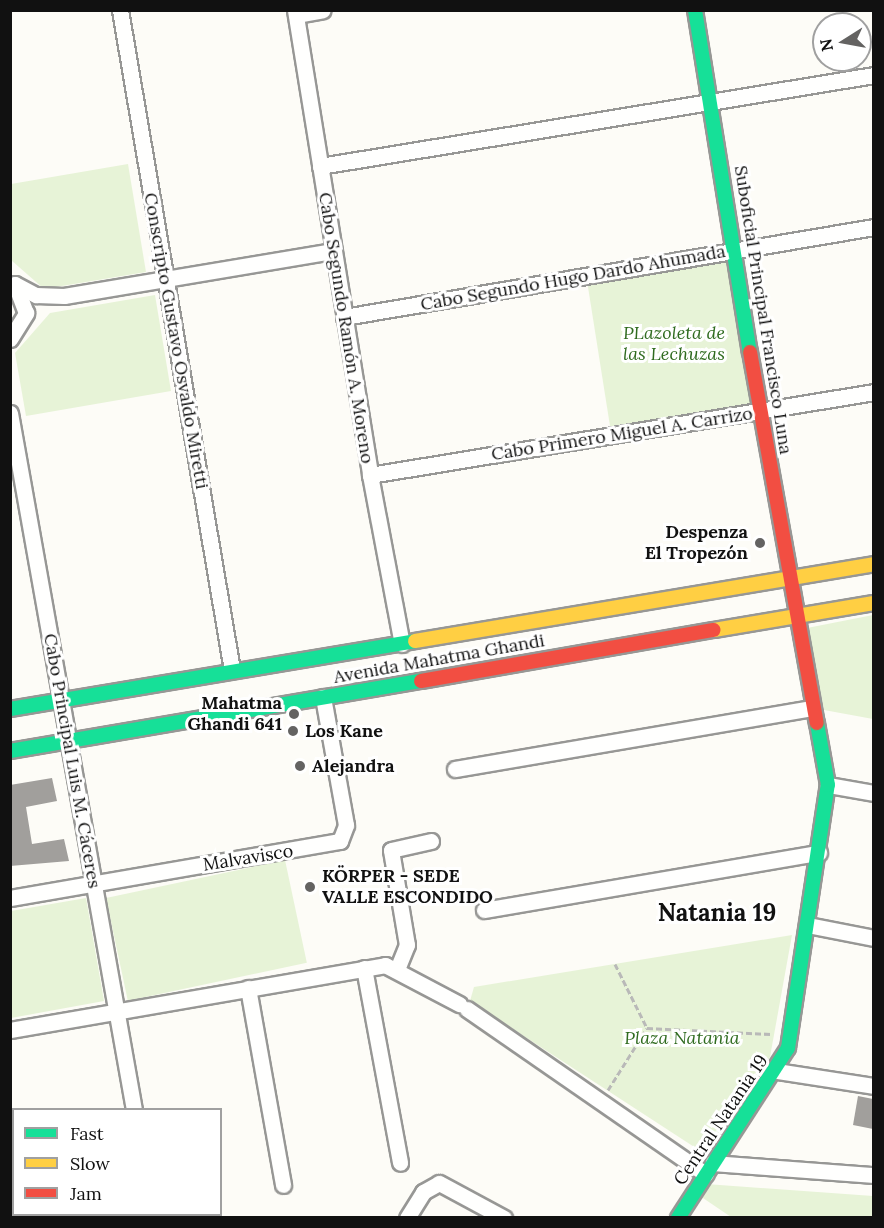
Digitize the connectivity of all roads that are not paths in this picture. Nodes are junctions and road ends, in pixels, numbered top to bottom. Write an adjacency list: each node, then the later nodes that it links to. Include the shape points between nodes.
1 (120, 10): 11 (street, Conscripto Gustavo Osvaldo Miretti)
2 (323, 10): 4 (street)
3 (695, 10): 6 (main road, Suboficial Principal Francisco Luna)
4 (296, 13): 7 (street, Cabo Segundo Ramón A. Moreno)
5 (873, 75): 6 (street)
6 (710, 102): 7 (street); 9 (main road, Suboficial Principal Francisco Luna)
7 (320, 166): 10 (street, Cabo Segundo Ramón A. Moreno)
8 (873, 227): 9 (street, Cabo Segundo Hugo Dardo Ahumada)
9 (735, 250): 14 (street, Cabo Segundo Hugo Dardo Ahumada); 18 (main road, Suboficial Principal Francisco Luna)
10 (333, 251): 11 (street); 14 (street, Cabo Segundo Ramón A. Moreno)
11 (165, 279): 13 (street); 26 (street, Conscripto Gustavo Osvaldo Miretti)
12 (13, 282): 13 (street, via 36,295); 15 (street, via 25,302)
13 (64, 296): 15 (street, via 38,308)
14 (344, 317): 20 (street, Cabo Segundo Ramón A. Moreno)
15 (23, 324): 16 (street)
16 (11, 339)
17 (873, 392): 18 (street, Cabo Primero Miguel A. Carrizo)
18 (760, 411): 20 (street, Cabo Primero Miguel A. Carrizo); 22 (main road, Suboficial Principal Francisco Luna)
19 (10, 413): 28 (street, Cabo Principal Luis M. Cáceres)
20 (370, 475): 25 (street, Cabo Segundo Ramón A. Moreno)
21 (873, 564): 22 (main road, Avenida Mahatma Ghandi)
22 (791, 578): 24 (main road, Suboficial Principal Francisco Luna); 25 (main road, Avenida Mahatma Ghandi)
23 (873, 603): 24 (main road, Avenida Mahatma Ghandi)
24 (798, 616): 27 (main road, Avenida Mahatma Ghandi); 29 (main road, Central Natania 19)
25 (402, 644): 26 (main road, Avenida Mahatma Ghandi)
26 (232, 670): 28 (main road, Avenida Mahatma Ghandi)
27 (323, 697): 31 (main road, Avenida Mahatma Ghandi); 38 (street, Malvavisco, via 346,825 340,841)
28 (60, 701): 30 (main road, Avenida Mahatma Ghandi); 31 (street, Cabo Principal Luis M. Cáceres)
29 (812, 708): 33 (street); 34 (main road, Central Natania 19)
30 (10, 709)
31 (66, 741): 32 (main road, Avenida Mahatma Ghandi); 38 (street, Cabo Principal Luis M. Cáceres)
32 (10, 751)
33 (455, 769)
34 (828, 784): 35 (street); 37 (main road, Central Natania 19)
35 (873, 793)
36 (431, 841): 44 (street, via 391,850 407,945)
37 (819, 853): 40 (street); 41 (main road, Central Natania 19)
38 (94, 884): 39 (street, Malvavisco); 46 (street, Cabo Principal Luis M. Cáceres)
39 (10, 898)
40 (484, 910)
41 (808, 925): 42 (street); 48 (main road, Central Natania 19, via 791,1035)
42 (873, 938)
43 (364, 968): 44 (street); 45 (street); 51 (street)
44 (398, 968): 52 (street, via 463,1006 599,1104)
45 (248, 988): 46 (street); 54 (street)
46 (116, 1010): 47 (street); 50 (street, Cabo Principal Luis M. Cáceres)
47 (10, 1030)
48 (777, 1071): 49 (street); 52 (main road, Central Natania 19)
49 (873, 1086)
50 (134, 1108)
51 (400, 1163)
52 (709, 1168): 53 (street); 57 (main road, Central Natania 19)
53 (873, 1175)
54 (283, 1185)
55 (407, 1218): 56 (street, via 423,1192 439,1182)
56 (504, 1218)
57 (678, 1218)

